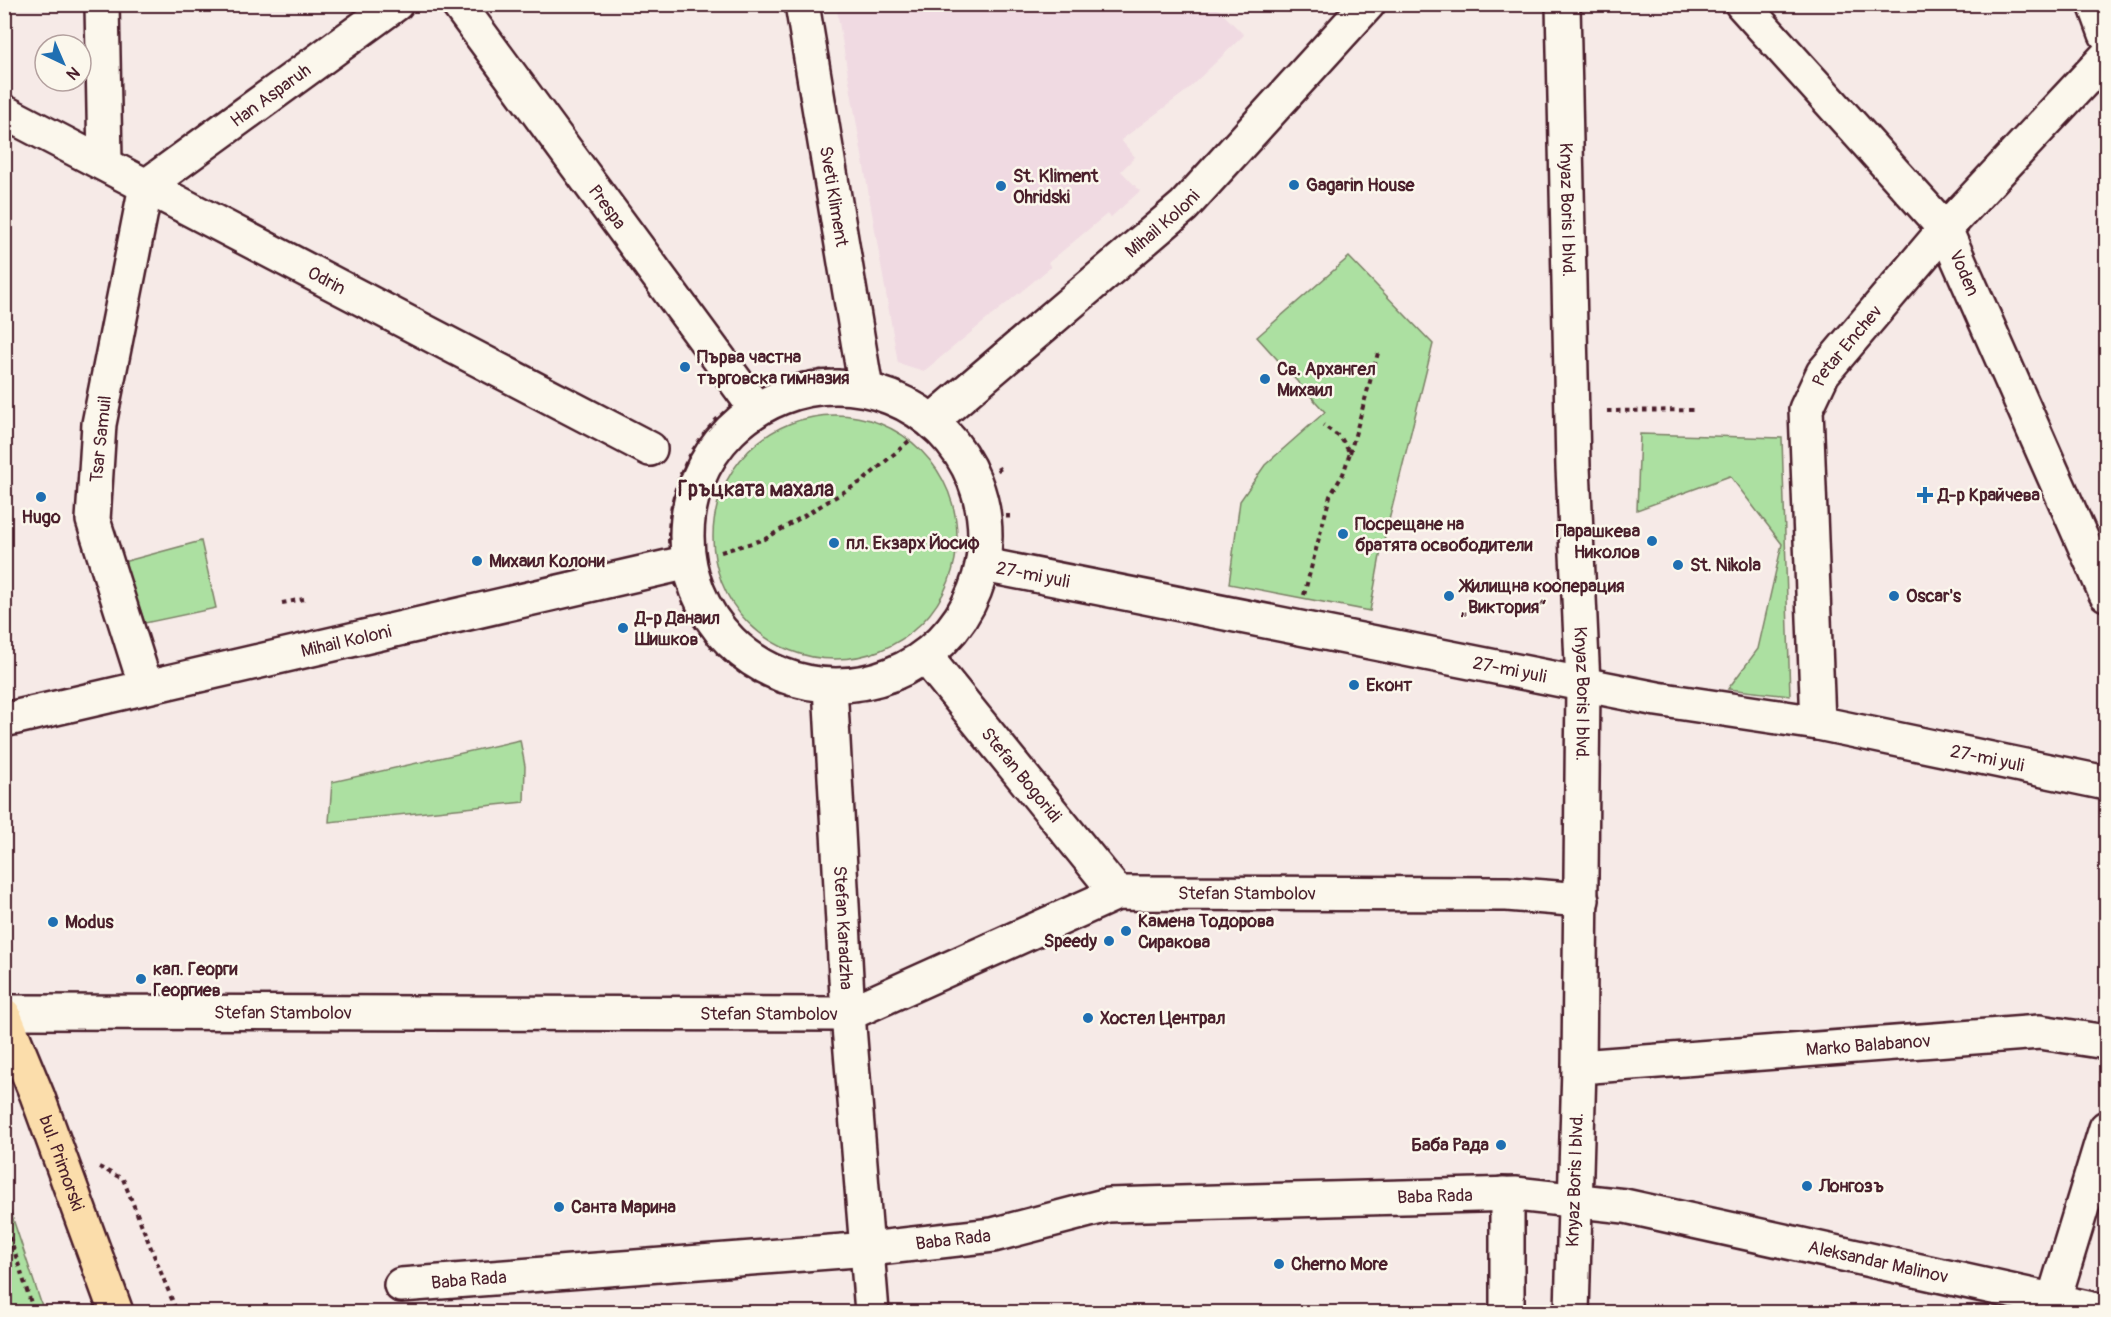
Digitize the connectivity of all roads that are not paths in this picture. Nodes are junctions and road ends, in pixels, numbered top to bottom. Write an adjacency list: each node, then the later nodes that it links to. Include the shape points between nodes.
1 (102, 4): 12 (street)
2 (396, 4): 13 (street, Han Asparuh)
3 (458, 4): 16 (street, Prespa)
4 (802, 4): 15 (street, Sveti Kliment)
5 (1368, 4): 17 (street, Mihail Koloni, via 1184,206)
6 (1563, 4): 23 (street, Knyaz Boris I blvd., via 1573,467)
7 (1742, 4): 14 (street, Voden)
8 (2095, 4): 9 (street)
9 (2106, 34)
10 (2103, 68): 14 (street, Petar Enchev)
11 (4, 112): 12 (street, Odrin)
12 (105, 162): 13 (street, Odrin)
13 (146, 186): 18 (street, Odrin); 24 (street, Tsar Samuil, via 99,424 93,520)
14 (1945, 229): 21 (street, Voden); 27 (street, Petar Enchev, via 1823,373 1806,409)
15 (865, 380): 16 (street); 17 (street)
16 (751, 402): 19 (street, via 722,438 699,476)
17 (938, 416): 20 (street, via 971,469 982,500)
18 (650, 449)
19 (679, 564): 24 (street, Mihail Koloni); 25 (street, via 709,616 749,658)
20 (991, 567): 22 (street); 23 (street, 27-mi yuli)
21 (2106, 594)
22 (930, 661): 25 (street); 29 (street, Stefan Bogoridi)
23 (1583, 684): 27 (street, 27-mi yuli); 30 (street, Knyaz Boris I blvd.)
24 (146, 687): 26 (street, Mihail Koloni)
25 (831, 694): 32 (street, Stefan Karadzha)
26 (4, 720)
27 (1818, 723): 28 (street, 27-mi yuli)
28 (2106, 783)
29 (1117, 893): 30 (street, Stefan Stambolov, via 1507,894); 32 (street, Stefan Stambolov)
30 (1582, 900): 34 (street, Knyaz Boris I blvd.)
31 (4, 1014): 32 (street, Stefan Stambolov); 41 (main road, bul. Primorski)
32 (848, 1014): 38 (street, Stefan Karadzha)
33 (2106, 1042): 34 (street, Marko Balabanov, via 2040,1032)
34 (1579, 1067): 37 (street, Knyaz Boris I blvd.)
35 (2106, 1128): 40 (street)
36 (1503, 1194): 37 (street, Baba Rada); 38 (street, Baba Rada, via 1108,1205 993,1234); 43 (street, via 1507,1204)
37 (1574, 1200): 40 (street, Aleksandar Malinov, via 1648,1211); 44 (street, Knyaz Boris I blvd.)
38 (869, 1249): 39 (street, Baba Rada); 42 (street, Stefan Karadzha)
39 (401, 1286)
40 (2051, 1306): 45 (street, Aleksandar Malinov)
41 (116, 1312)
42 (872, 1312)
43 (1507, 1312)
44 (1572, 1312)
45 (2106, 1312)

